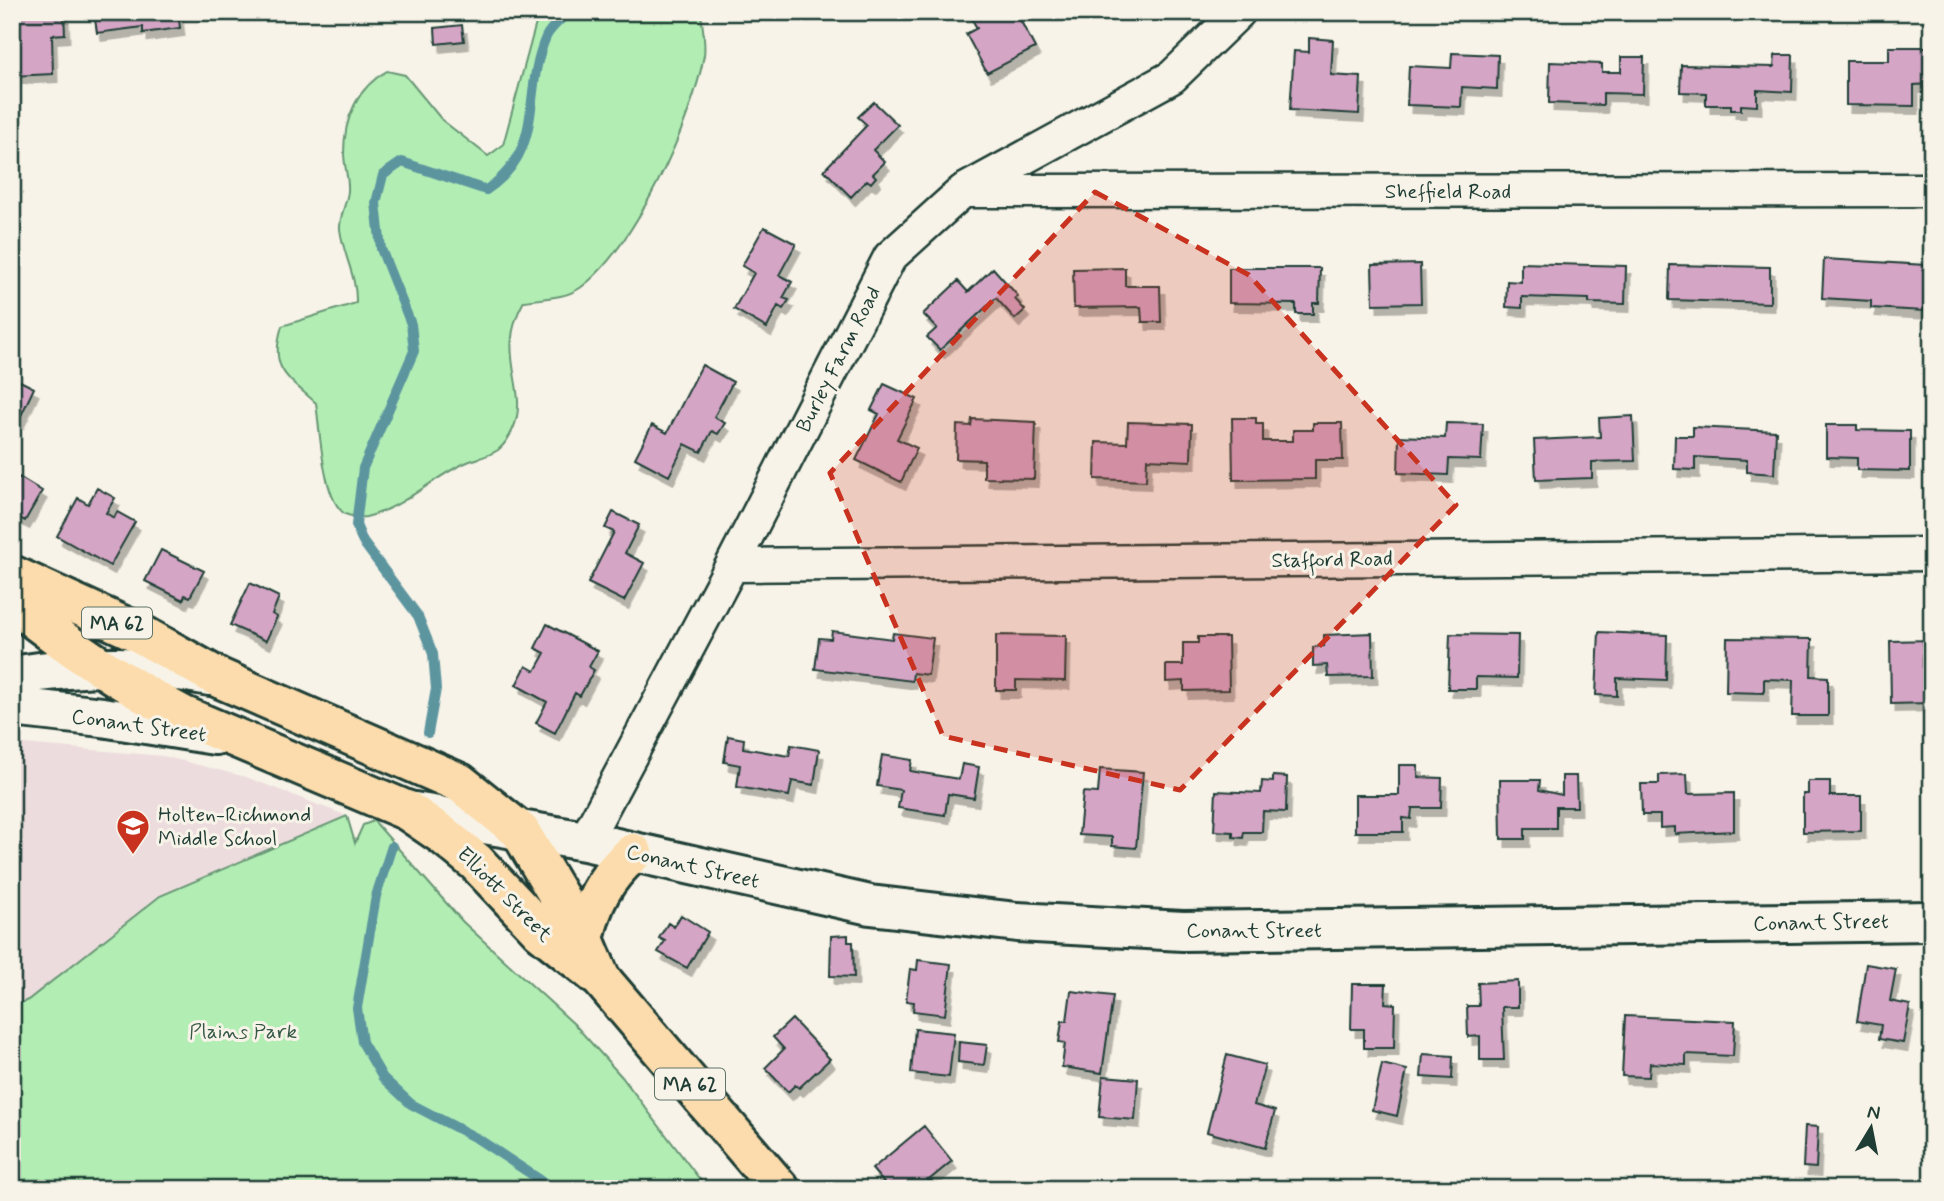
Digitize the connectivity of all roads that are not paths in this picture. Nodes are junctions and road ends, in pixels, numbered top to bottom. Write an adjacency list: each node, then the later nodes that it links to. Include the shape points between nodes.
1 (1240, 12): 3 (street, Burley Farm Road, via 1172,77)
2 (1932, 190): 3 (street, Sheffield Road)
3 (963, 191): 5 (street, Burley Farm Road, via 890,257)
4 (1932, 554): 5 (street, Stafford Road)
5 (732, 565): 16 (street, Burley Farm Road)
6 (12, 575): 10 (main road, MA 62, via 137,632)
7 (12, 602): 8 (main road, MA 62)
8 (101, 668): 9 (main road, Conant Street); 10 (main road, Conant Street, via 151,666); 12 (main road, MA 62, via 184,716)
9 (12, 677)
10 (219, 678): 13 (main road, Conant Street)
11 (12, 707): 12 (main road, Conant Street)
12 (237, 739): 14 (main road, Conant Street)
13 (460, 782): 15 (main road, Elliott Street / MA 62); 16 (main road, Conant Street)
14 (408, 811): 15 (main road, Conant Street); 20 (main road, Elliott Street / MA 62, via 476,862 541,931)
15 (520, 831): 16 (main road, Conant Street); 19 (main road, Elliott Street / MA 62)
16 (585, 841): 17 (main road, Conant Street)
17 (633, 853): 18 (main road, Conant Street, via 870,905 1105,928); 19 (main road, via 601,887)
18 (1932, 921)
19 (584, 939): 20 (main road, Elliott Street / MA 62)
20 (601, 979): 21 (main road, Elliott Street / MA 62)
21 (780, 1189)

